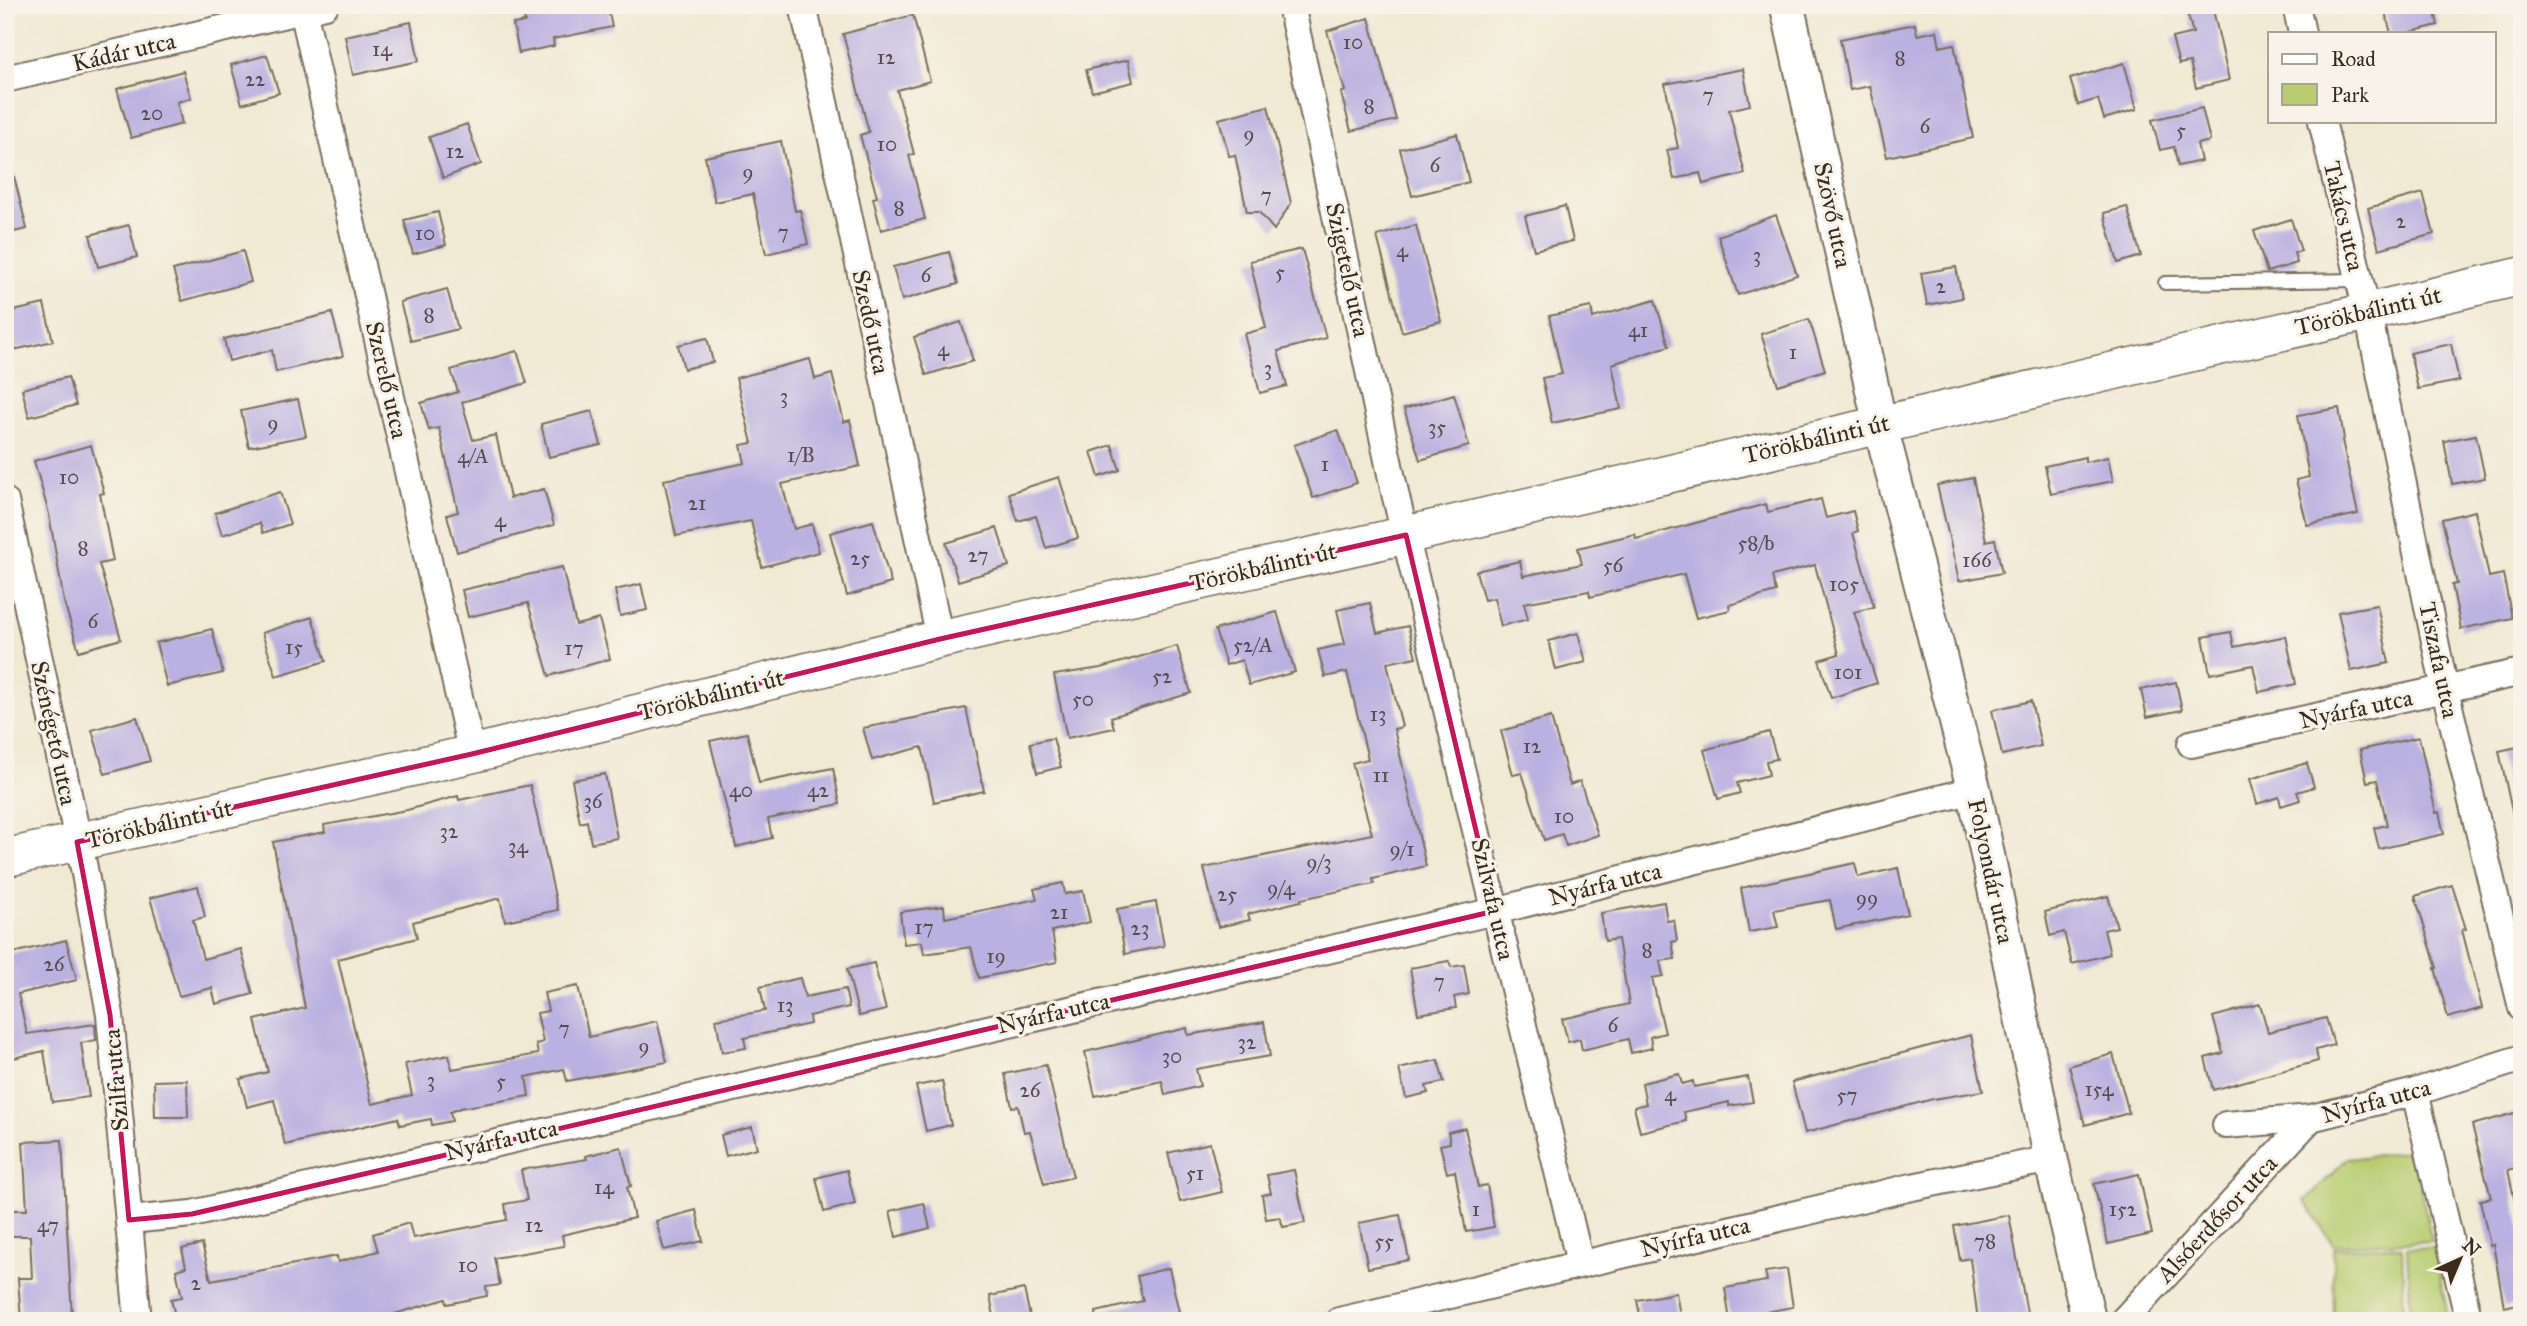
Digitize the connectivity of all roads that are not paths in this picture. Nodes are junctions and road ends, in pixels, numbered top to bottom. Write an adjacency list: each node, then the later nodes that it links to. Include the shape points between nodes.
1 (803, 5): 15 (street, Szedő utca)
2 (1291, 5): 14 (street, Szigetelő utca)
3 (1787, 5): 12 (street, Szövő utca)
4 (2296, 5): 6 (street)
5 (310, 7): 7 (street, Kádár utca); 19 (street, Szerelő utca)
6 (2302, 32)
7 (5, 79)
8 (2322, 122): 11 (street, Takács utca)
9 (2522, 276): 11 (main road, Törökbálinti út)
10 (2165, 282): 11 (lane)
11 (2362, 295): 12 (main road, Törökbálinti út); 17 (street, Tiszafa utca)
12 (1880, 424): 14 (main road, Törökbálinti út); 20 (street, Folyondár utca)
13 (5, 501): 21 (street, Szénégető utca)
14 (1406, 535): 15 (main road, Törökbálinti út); 23 (street, Szilvafa utca)
15 (940, 639): 19 (main road, Törökbálinti út)
16 (2522, 672): 17 (street, Nyárfa utca)
17 (2445, 690): 18 (street, Nyárfa utca); 24 (street, Tiszafa utca)
18 (2191, 744)
19 (472, 754): 21 (main road, Törökbálinti út)
20 (1974, 790): 23 (street, Nyárfa utca); 29 (street, Folyondár utca)
21 (77, 842): 22 (main road, Törökbálinti út); 30 (street, Szilfa utca, via 110,1015)
22 (5, 858)
23 (1495, 912): 30 (street, Nyárfa utca, via 192,1214); 31 (street, Szilvafa utca)
24 (2522, 1008)
25 (2522, 1058): 26 (street, Nyírfa utca)
26 (2415, 1092): 27 (street, Nyírfa utca); 36 (street)
27 (2311, 1118): 28 (street, Nyírfa utca); 35 (street, Alsóerdősor utca)
28 (2226, 1125)
29 (2051, 1159): 31 (street, Nyírfa utca); 34 (street, Folyondár utca)
30 (130, 1220): 32 (street, Szilfa utca)
31 (1580, 1263): 33 (street, Nyírfa utca)
32 (138, 1321)
33 (1339, 1321)
34 (2089, 1321)
35 (2123, 1321)
36 (2469, 1321)

